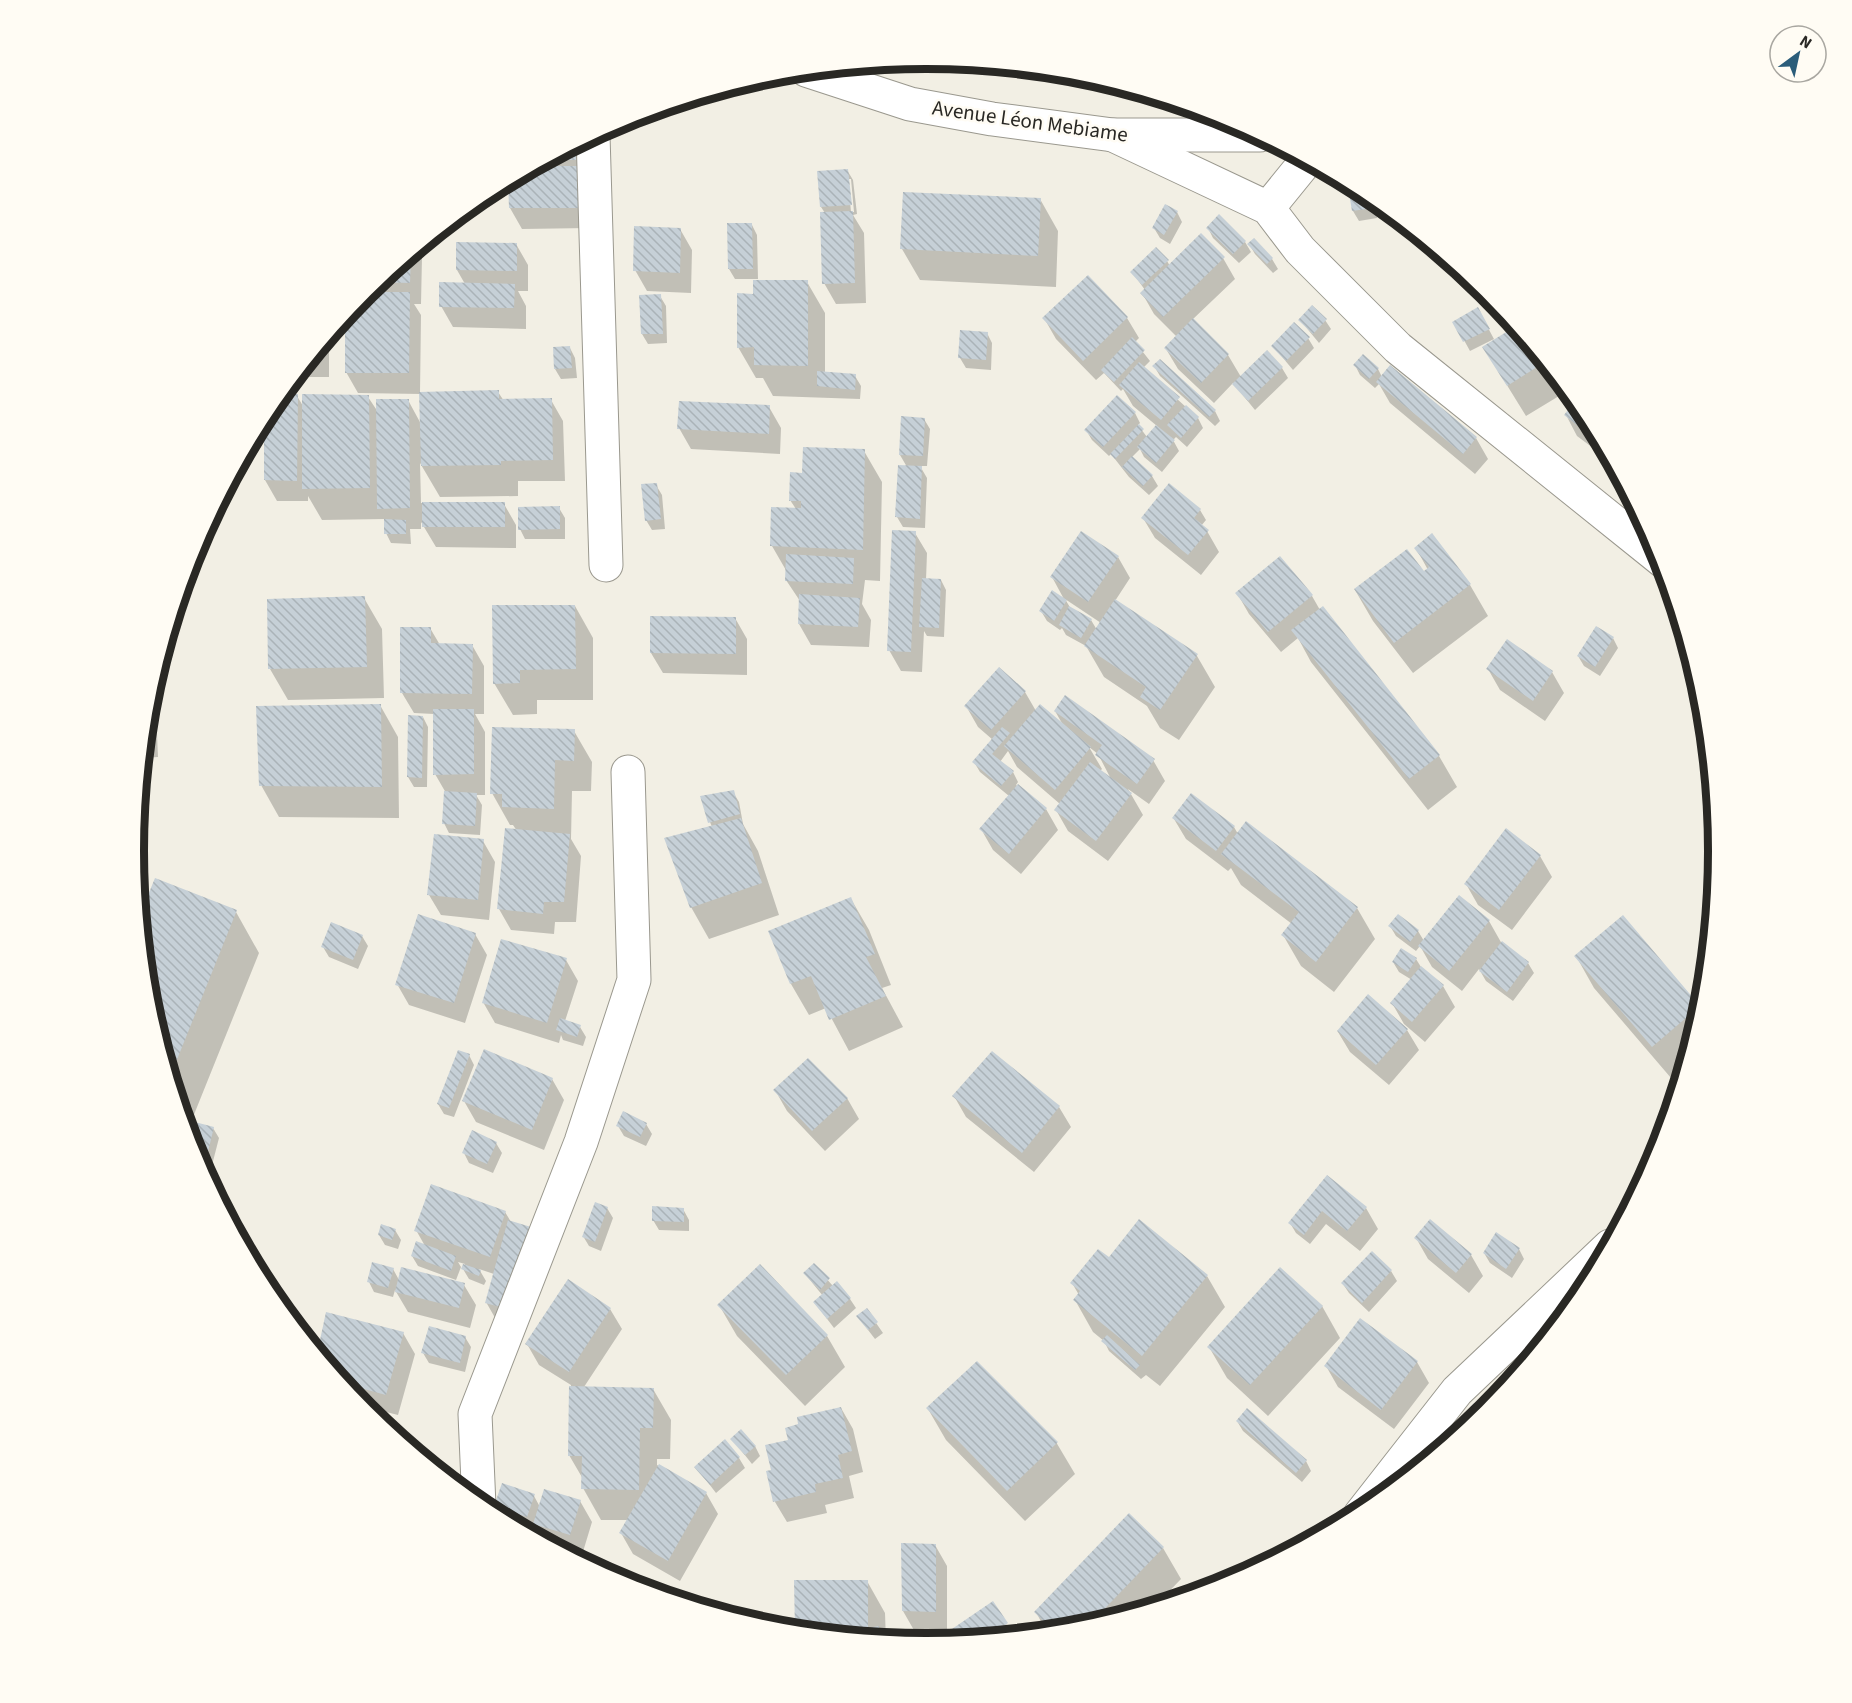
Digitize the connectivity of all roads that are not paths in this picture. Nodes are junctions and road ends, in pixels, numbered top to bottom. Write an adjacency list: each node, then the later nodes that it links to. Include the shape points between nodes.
1 (824, 76): 2 (street, Avenue Léon Mebiame, via 910,104)
2 (1113, 135): 3 (street, Avenue Léon Mebiame); 6 (street)
3 (1238, 135)
4 (593, 144): 8 (street)
5 (1302, 166): 6 (street)
6 (1268, 207): 7 (street, via 1300,250 1398,348)
7 (1647, 548)
8 (606, 565)
9 (628, 772): 12 (street, via 634,980 581,1142 475,1414)
10 (1591, 1264): 11 (street, via 1457,1391)
11 (1381, 1488)
12 (478, 1493)

